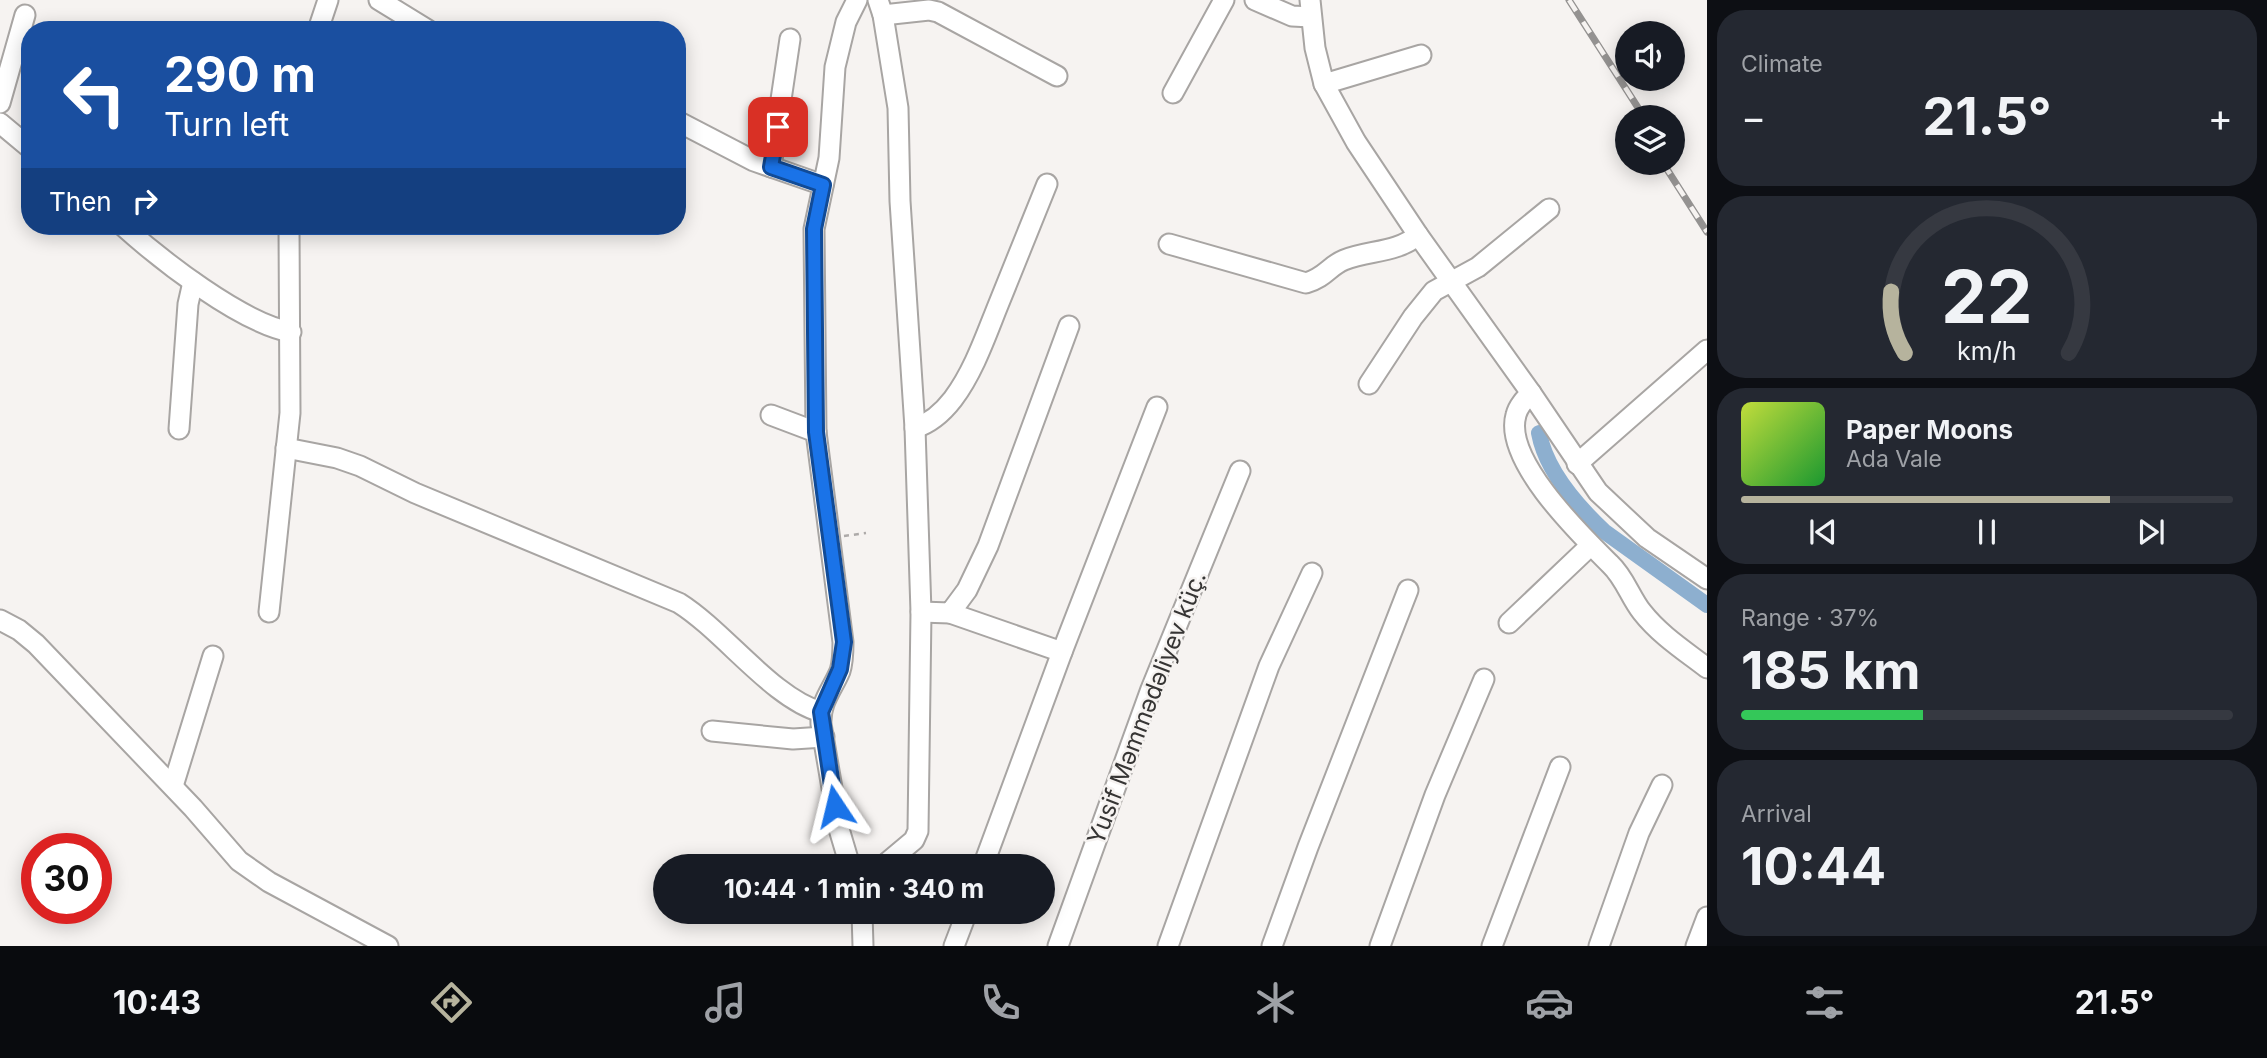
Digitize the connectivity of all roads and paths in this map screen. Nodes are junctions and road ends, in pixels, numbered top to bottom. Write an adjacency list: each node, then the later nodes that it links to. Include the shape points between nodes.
1 (328, 0): 10 (street)
2 (379, 0): 11 (street)
3 (857, 0): 24 (street, via 835,66 830,158)
4 (1224, 0): 17 (street)
5 (1255, 0): 7 (street, via 1292,16)
6 (880, 7): 15 (street, via 938,12); 39 (street, via 898,108)
7 (1311, 8): 16 (street)
8 (25, 15): 9 (street)
9 (23, 21)
10 (321, 21)
11 (413, 21)
12 (21, 29): 18 (street)
13 (790, 39): 22 (street)
14 (1421, 55): 16 (street)
15 (1057, 76)
16 (1324, 84): 28 (street)
17 (1173, 93)
18 (0, 103)
19 (686, 126): 22 (street)
20 (3, 133): 21 (street)
21 (21, 143)
22 (771, 167): 24 (street)
23 (1047, 184): 39 (street, via 971,368 945,409)
24 (823, 185): 41 (street, via 814,229)
25 (1549, 209): 30 (street, via 1478,267)
26 (133, 235): 31 (street)
27 (289, 235): 33 (street)
28 (1418, 235): 29 (street, via 1408,244 1340,261 1320,279 1306,283); 30 (street)
29 (1169, 244)
30 (1450, 281): 35 (street, via 1434,291 1413,317); 36 (street)
31 (193, 282): 33 (street, via 260,323); 40 (street)
32 (1069, 326): 53 (street, via 988,546)
33 (291, 332): 42 (street)
34 (1707, 350): 43 (street)
35 (1369, 384)
36 (1531, 393): 43 (street); 47 (street, via 1516,415 1520,447 1549,498)
37 (1157, 407): 56 (street)
38 (771, 415): 41 (street)
39 (915, 428): 52 (street)
40 (178, 429)
41 (816, 432): 46 (street)
42 (286, 448): 51 (street); 60 (street, via 360,467 679,603 701,617 788,696)
43 (1577, 464): 49 (street, via 1598,492 1647,538)
44 (1240, 471): 75 (street, Yusif Məmmədəliyev küç., via 1151,689)
45 (866, 533): 46 (path)
46 (831, 539): 60 (street, via 844,642 840,669)
47 (1590, 546): 55 (street); 58 (street, via 1623,578 1640,610 1656,627)
48 (1312, 573): 76 (street, via 1269,666)
49 (1707, 579)
50 (1408, 590): 77 (street)
51 (269, 612)
52 (921, 612): 53 (street); 67 (street, via 919,823 914,840)
53 (950, 613): 56 (street)
54 (0, 620): 65 (street, via 36,644)
55 (1509, 623)
56 (1062, 652): 68 (street)
57 (213, 656): 65 (street)
58 (1707, 668)
59 (1484, 679): 78 (street, via 1435,795)
60 (821, 712): 62 (street)
61 (712, 731): 62 (street, via 793,739)
62 (824, 737): 66 (street)
63 (1560, 767): 79 (street)
64 (1662, 785): 80 (street, via 1639,833)
65 (173, 786): 72 (street, via 246,866)
66 (846, 854)
67 (897, 854)
68 (987, 854)
69 (1707, 917): 81 (street)
70 (862, 924): 73 (street)
71 (962, 924): 74 (street)
72 (388, 946)
73 (863, 946)
74 (954, 946)
75 (1058, 946)
76 (1168, 946)
77 (1272, 946)
78 (1380, 946)
79 (1492, 946)
80 (1599, 946)
81 (1696, 946)

